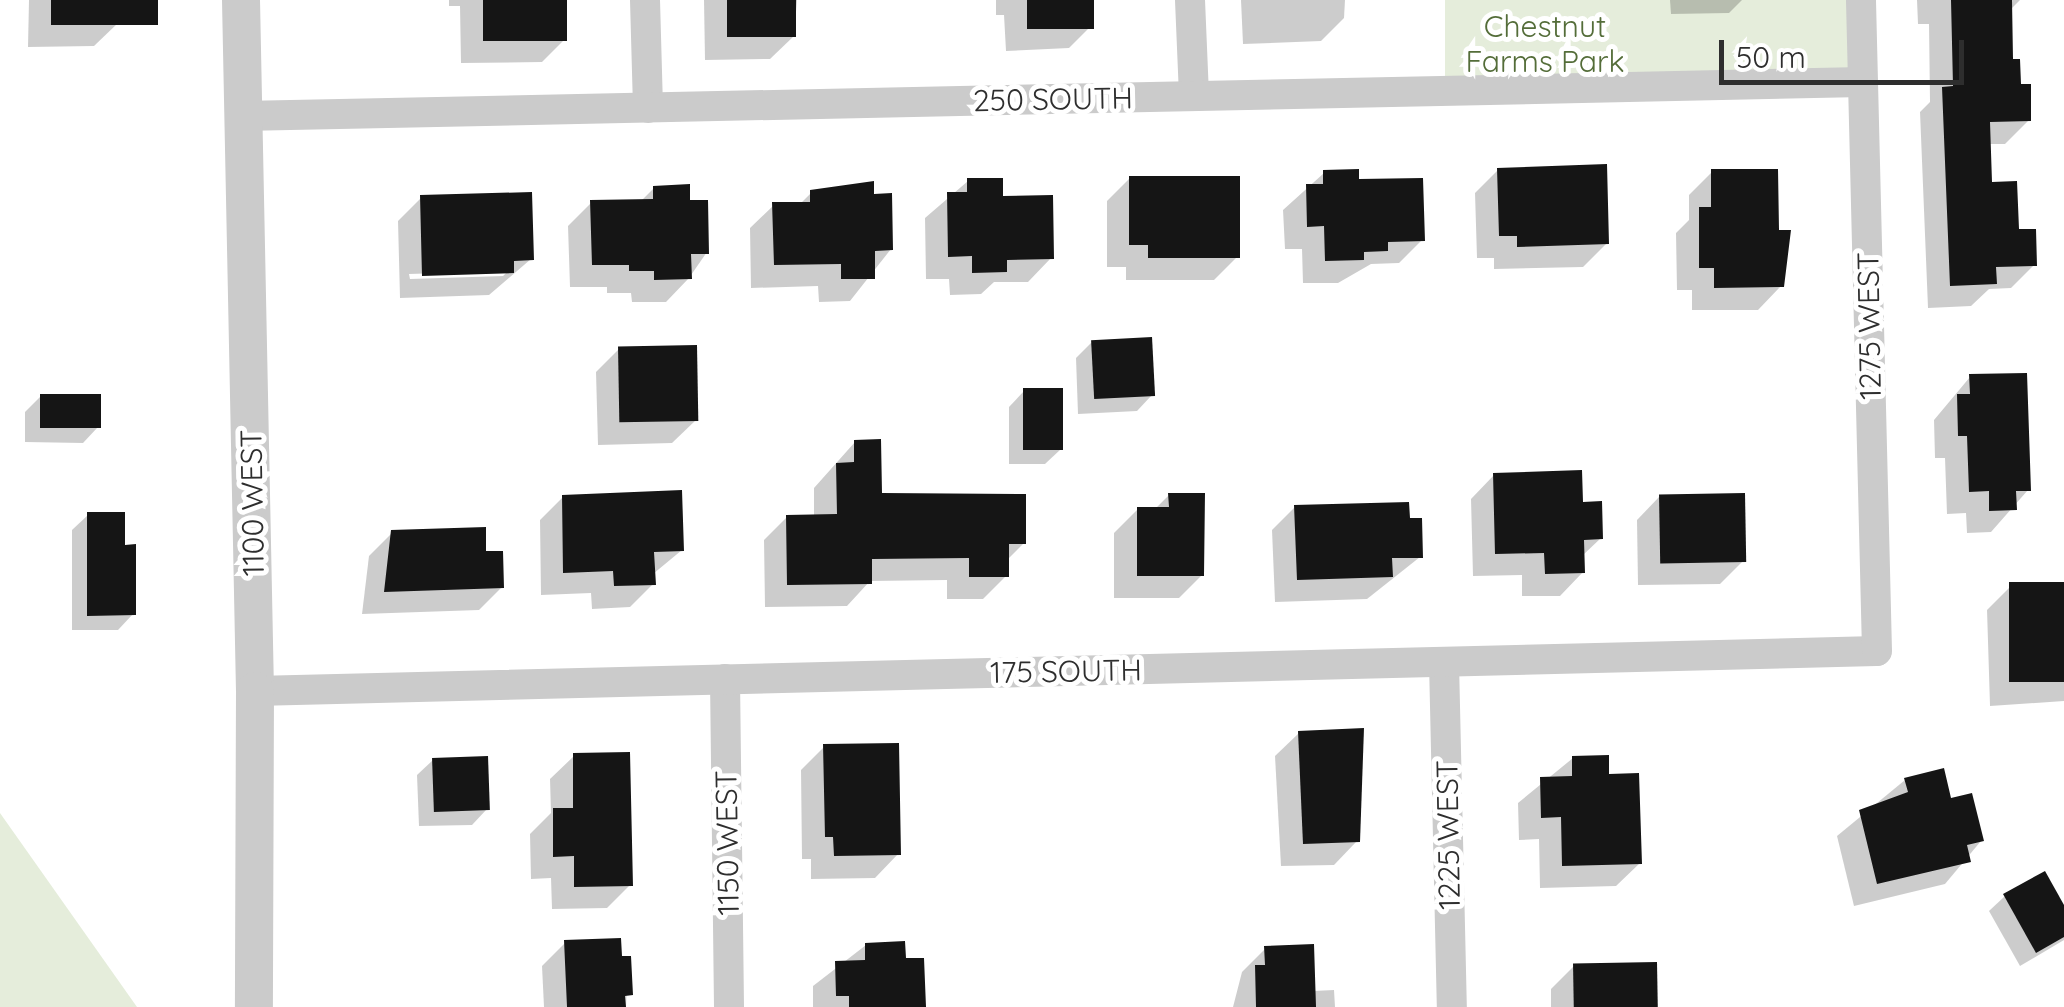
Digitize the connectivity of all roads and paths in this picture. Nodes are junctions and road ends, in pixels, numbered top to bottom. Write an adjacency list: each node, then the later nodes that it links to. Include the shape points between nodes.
1 (241, 0): 8 (street, 1100 WEST)
2 (645, 0): 7 (street)
3 (1190, 0): 6 (street)
4 (1861, 0): 5 (street, 1275 WEST)
5 (1863, 82): 6 (street, 250 SOUTH); 9 (street, 1275 WEST)
6 (1194, 96): 7 (street, 250 SOUTH)
7 (648, 108): 8 (street, 250 SOUTH)
8 (244, 116): 12 (street, 1100 WEST)
9 (1877, 651): 10 (street, 175 SOUTH)
10 (1444, 662): 11 (street, 175 SOUTH); 15 (street, 1225 WEST)
11 (725, 680): 12 (street, 175 SOUTH); 14 (street, 1150 WEST)
12 (256, 691): 13 (street, 1100 WEST)
13 (254, 1007)
14 (730, 1007)
15 (1452, 1007)

